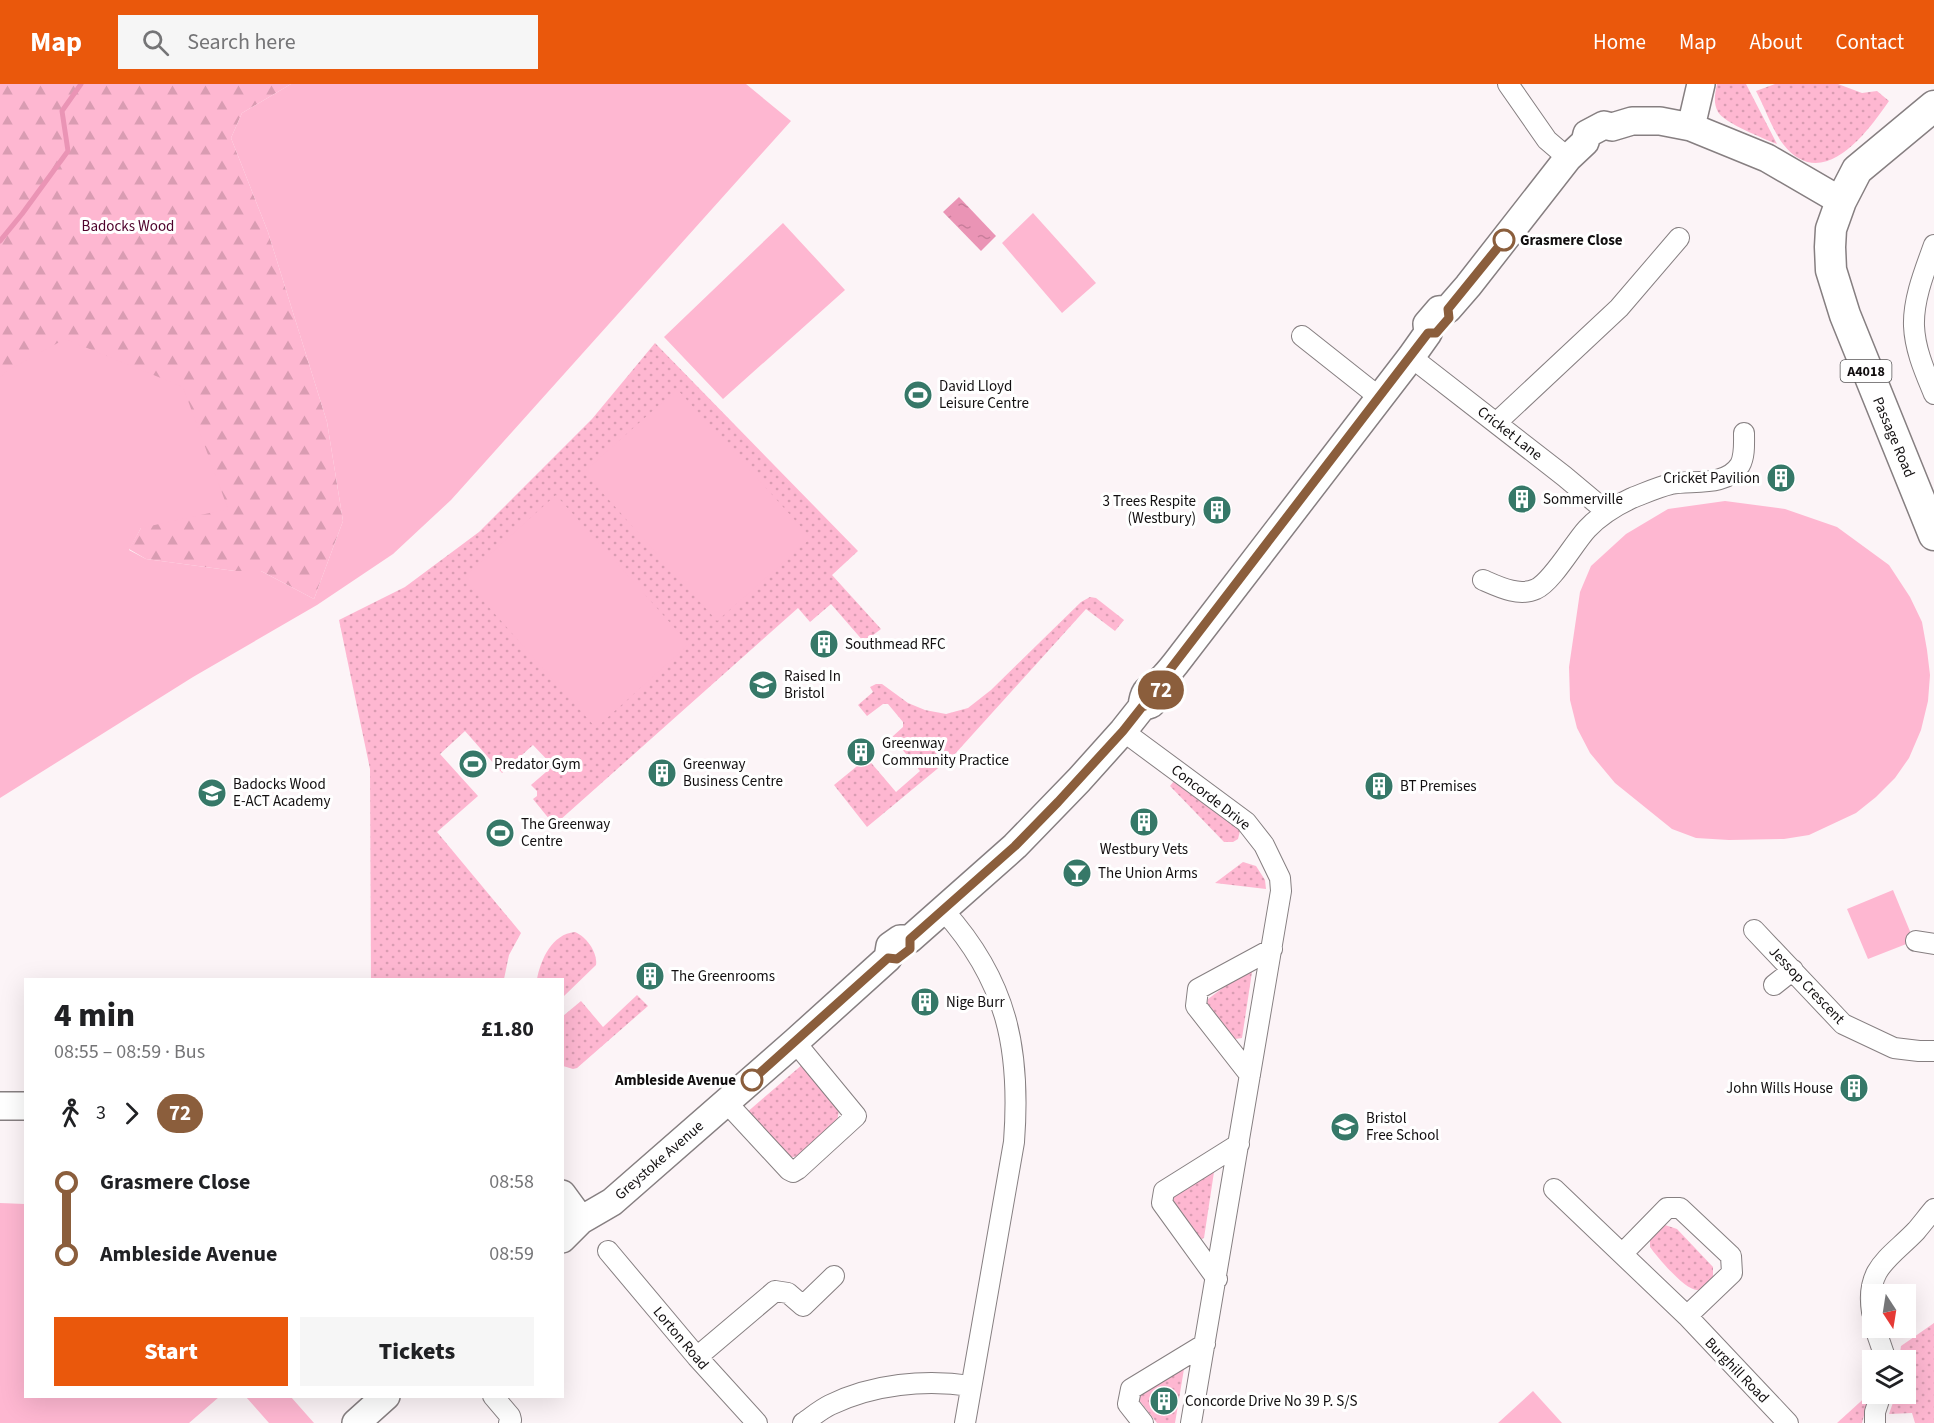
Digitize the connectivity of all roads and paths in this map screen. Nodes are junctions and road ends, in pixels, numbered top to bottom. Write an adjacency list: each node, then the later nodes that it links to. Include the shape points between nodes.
1 (1508, 84): 5 (street, via 1547,140)
2 (1701, 84): 4 (street)
3 (1934, 106): 6 (main road, A4018, via 1857,170)
4 (1690, 127): 5 (street, Greystoke Avenue, via 1646,120 1604,125 1587,134); 6 (street, Greystoke Avenue, via 1767,158)
5 (1577, 150): 10 (street, Greystoke Avenue, via 1448,309 1449,318 1442,327 1436,333 1428,333)
6 (1841, 201): 15 (main road, Passage Road / A4018, via 1831,229 1831,270 1861,359)
7 (1679, 238): 13 (street, via 1619,308)
8 (1934, 245): 11 (street, via 1915,310 1914,327 1921,361)
9 (1302, 336): 12 (street)
10 (1411, 357): 12 (street, Greystoke Avenue); 13 (street, Cricket Lane)
11 (1934, 394)
12 (1379, 398): 19 (street, Greystoke Avenue, via 1162,680 1143,696 1142,707)
13 (1496, 423): 16 (street, Cricket Lane)
14 (1744, 433): 16 (street, via 1740,465 1729,475 1652,490)
15 (1927, 499): 17 (main road, Passage Road / A4018)
16 (1607, 512): 18 (street, via 1587,529 1537,589 1517,591)
17 (1934, 535)
18 (1483, 580)
19 (1123, 731): 20 (street, Greystoke Avenue, via 1015,846); 22 (street, Concorde Drive, via 1257,834 1280,878)
20 (944, 911): 25 (street, Greystoke Avenue, via 910,939 910,949 897,959 888,958); 45 (street, via 979,955 995,986 1016,1075 1014,1142)
21 (1754, 930): 23 (street, Jessop Crescent)
22 (1272, 949): 27 (street, Concorde Drive); 27 (street, via 1198,989 1196,1006)
23 (1793, 970): 24 (street); 26 (street, Jessop Crescent, via 1848,1027 1894,1047)
24 (1774, 985)
25 (795, 1042): 28 (street, Greystoke Avenue); 28 (street, via 856,1116 854,1121 793,1172)
26 (1934, 1051)
27 (1250, 1075): 31 (street, Concorde Drive)
28 (726, 1102): 35 (street, Greystoke Avenue, via 612,1202)
29 (0, 1106): 30 (street)
30 (24, 1106)
31 (1239, 1144): 40 (street, Concorde Drive); 40 (street, via 1164,1191 1162,1203)
32 (1554, 1189): 38 (street, Burghill Road)
33 (564, 1197): 35 (street)
34 (1934, 1209): 41 (street, via 1884,1259)
35 (581, 1220): 36 (street, Greystoke Avenue)
36 (564, 1237)
37 (608, 1251): 44 (street, Lorton Road)
38 (1622, 1254): 42 (street, Burghill Road); 42 (street, via 1667,1208 1673,1207 1731,1256 1732,1273)
39 (834, 1276): 44 (street, via 803,1306 788,1293 775,1291)
40 (1216, 1279): 43 (street, Concorde Drive)
41 (1873, 1284)
42 (1687, 1316): 56 (street, Burghill Road)
43 (1205, 1344): 54 (street, via 1131,1389 1128,1404); 55 (street, Concorde Drive)
44 (697, 1357): 51 (street, Lorton Road)
45 (971, 1386): 52 (street, via 930,1382 888,1388 841,1400); 53 (street)
46 (384, 1398): 49 (street)
47 (495, 1398): 50 (street, via 510,1416)
48 (1878, 1404): 57 (street)
49 (359, 1422)
50 (509, 1423)
51 (757, 1423)
52 (803, 1423)
53 (965, 1423)
54 (1143, 1423)
55 (1191, 1423)
56 (1788, 1423)
57 (1875, 1423)

